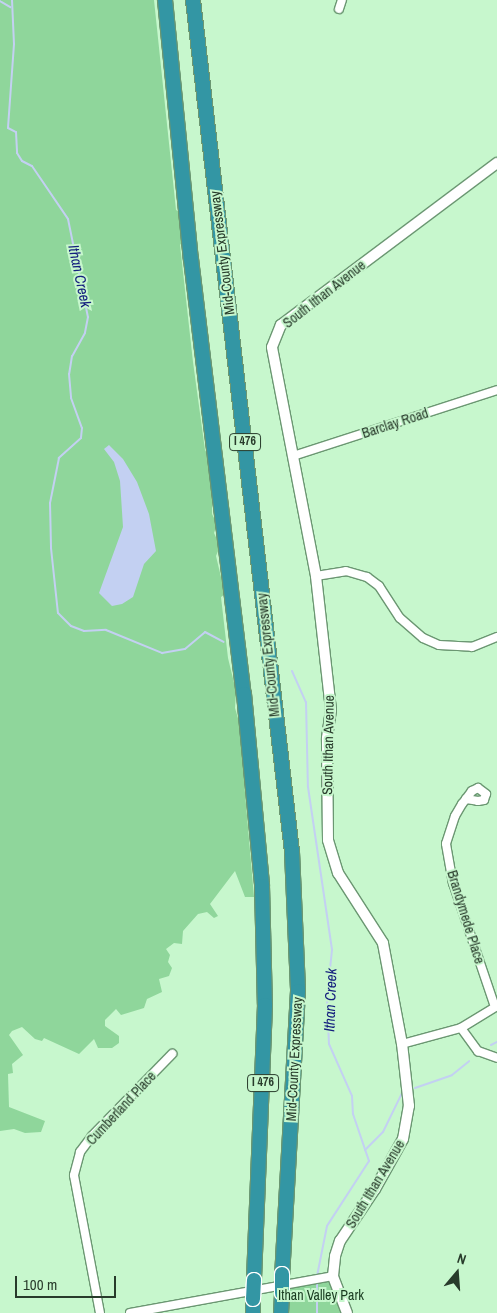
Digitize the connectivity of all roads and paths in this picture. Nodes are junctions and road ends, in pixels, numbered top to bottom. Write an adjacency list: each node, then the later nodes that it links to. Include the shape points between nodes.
1 (165, 0): 19 (highway, Mid-County Expressway / I 476, bridge, via 260,857 265,1005)
2 (193, 0): 20 (highway, Mid-County Expressway / I 476, bridge, via 292,852 298,991)
3 (342, 0): 4 (street)
4 (339, 9)
5 (497, 163): 7 (street, South Ithan Avenue, via 281,325 272,347)
6 (496, 391): 7 (street, Barclay Road)
7 (292, 456): 8 (street, South Ithan Avenue)
8 (316, 576): 9 (street, via 346,571 367,577 379,586 400,618 423,638 439,645 472,647); 13 (street, South Ithan Avenue, via 331,710 327,738 328,840 338,873 383,943)
9 (497, 637)
10 (466, 799): 11 (street, Brandymede Place, via 455,816 446,844 453,883)
11 (496, 1007): 12 (street)
12 (461, 1028): 13 (street); 15 (street, via 478,1051)
13 (402, 1044): 16 (street, South Ithan Avenue, via 408,1124 375,1189 340,1241)
14 (172, 1054): 17 (street, Cumberland Place, via 80,1152 74,1174)
15 (497, 1058)
16 (333, 1276): 18 (street); 21 (street)
17 (100, 1313)
18 (130, 1313)
19 (253, 1313)
20 (281, 1313)
21 (347, 1313)

